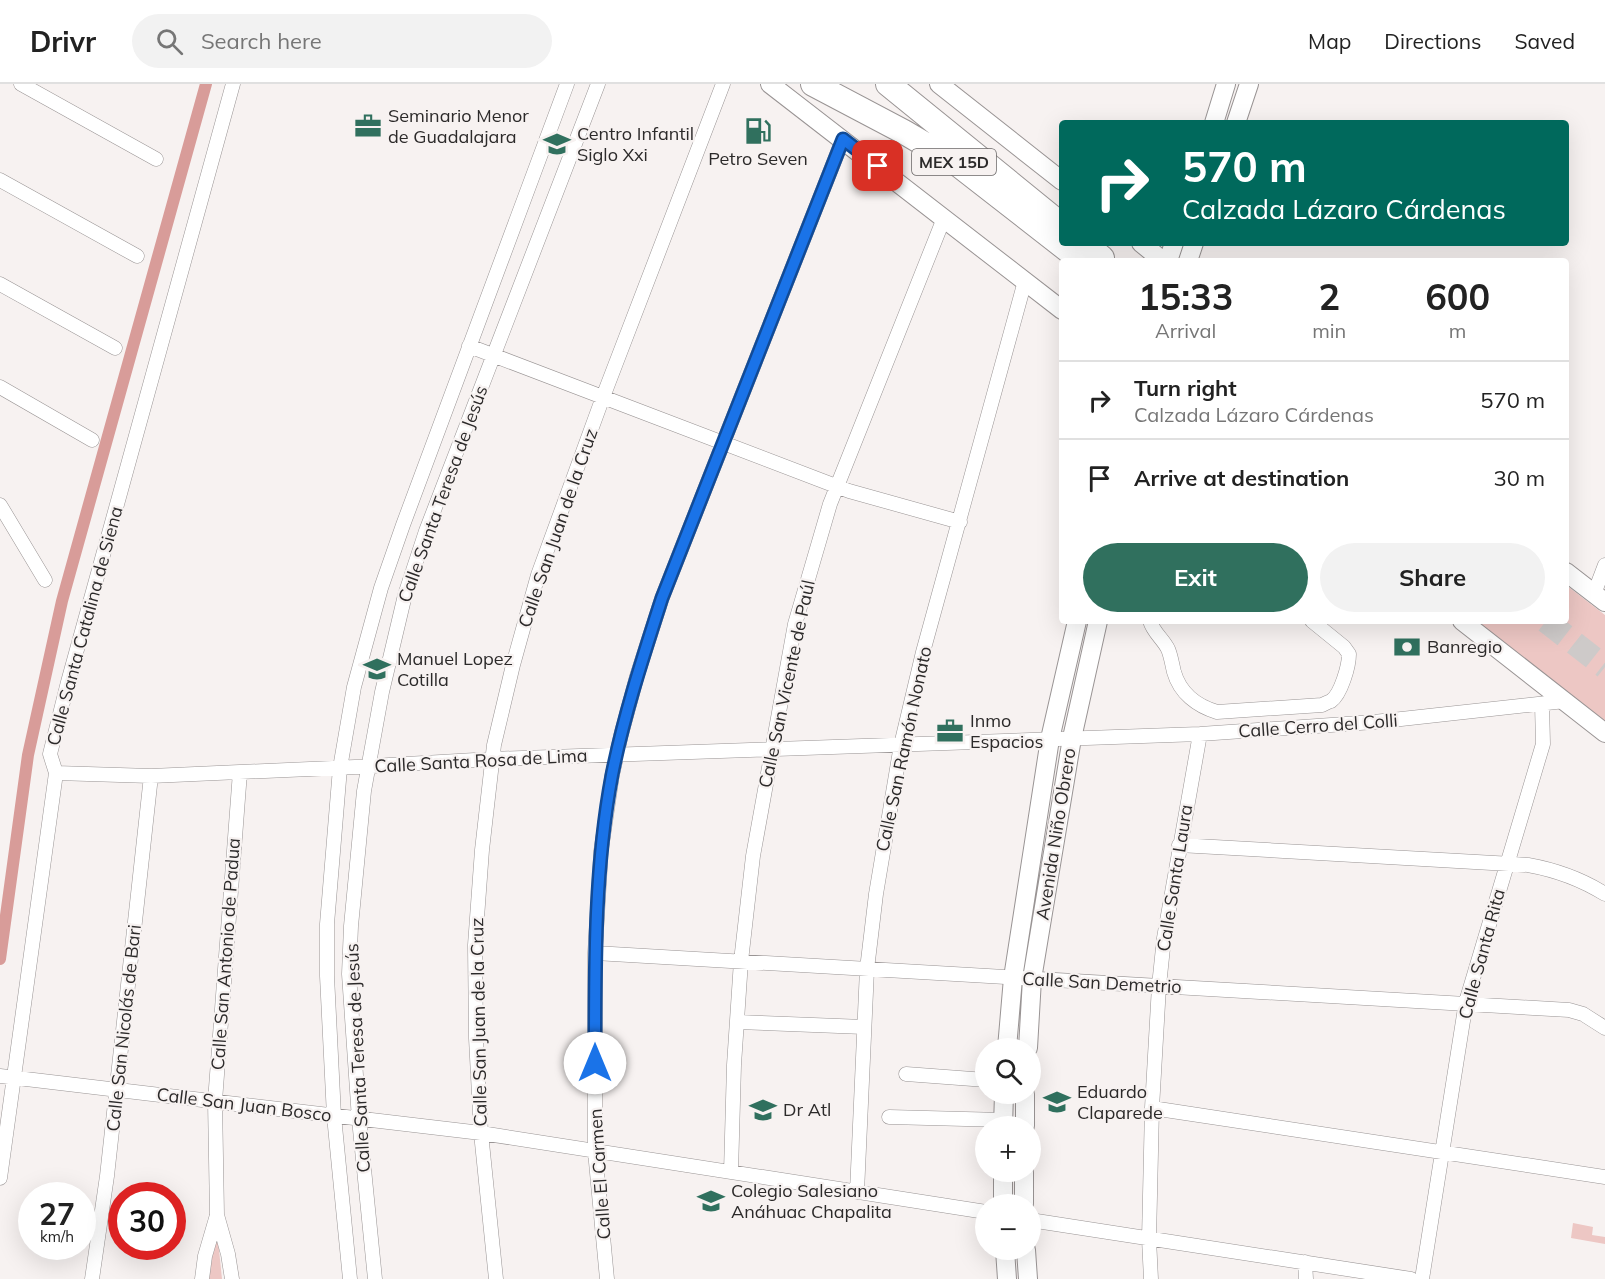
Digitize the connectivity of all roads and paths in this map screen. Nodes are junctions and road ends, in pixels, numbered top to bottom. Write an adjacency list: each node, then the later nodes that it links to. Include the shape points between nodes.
1 (21, 84): 15 (street)
2 (233, 84): 59 (street, Calle Santa Catalina de Siena, via 68,682 50,754)
3 (567, 84): 27 (street, Calle Santa Teresa de Jesús)
4 (598, 84): 29 (street, Calle Santa Teresa de Jesús)
5 (723, 84): 31 (street, Calle San Juan de la Cruz)
6 (770, 84): 14 (main road)
7 (813, 84): 20 (highway, MEX 15D, via 955,162)
8 (888, 84): 19 (highway, MEX 15D)
9 (939, 84): 16 (main road)
10 (1226, 84): 12 (main road)
11 (1249, 84): 13 (main road)
12 (1215, 120)
13 (1237, 120)
14 (843, 139): 18 (main road); 33 (street, Calle El Carmen)
15 (156, 159)
16 (1059, 179)
17 (0, 180): 22 (street)
18 (944, 218): 24 (main road); 34 (street, Calle San Vicente de Paúl)
19 (1059, 223)
20 (1059, 233)
21 (1143, 246): 23 (main road)
22 (137, 256)
23 (1161, 258)
24 (1025, 281): 26 (main road); 36 (street, Calle San Ramón Nonato)
25 (0, 284): 28 (street)
26 (1059, 308)
27 (469, 346): 29 (street); 57 (street, Calle Santa Teresa de Jesús, via 381,588 354,687)
28 (114, 348)
29 (494, 356): 31 (street); 56 (street, Calle Santa Teresa de Jesús, via 405,595)
30 (0, 387): 32 (street)
31 (603, 397): 33 (street); 55 (street, Calle San Juan de la Cruz, via 538,575)
32 (93, 440)
33 (723, 443): 34 (street); 54 (street, Calle El Carmen, via 662,598)
34 (837, 486): 36 (street); 53 (street, Calle San Vicente de Paúl, via 795,624)
35 (0, 505): 39 (street)
36 (960, 522): 52 (street, Calle San Ramón Nonato)
37 (1605, 565): 40 (street)
38 (1569, 574): 40 (main road)
39 (45, 580)
40 (1600, 598)
41 (1076, 624): 51 (main road, Avenida Niño Obrero)
42 (1097, 624): 50 (main road, Avenida Niño Obrero)
43 (1151, 624): 44 (street, via 1168,649 1178,685 1192,699 1217,712 1322,705 1331,701 1349,663 1349,654)
44 (1316, 624)
45 (1466, 624): 46 (main road)
46 (1565, 701): 47 (street, Calle Cerro del Colli); 48 (main road)
47 (1542, 704): 49 (street, Calle Cerro del Colli, via 1374,722); 62 (street, Calle Santa Rita, via 1543,744)
48 (1605, 733)
49 (1200, 734): 50 (street, Calle Cerro del Colli); 61 (street, Calle Santa Laura)
50 (1071, 738): 51 (street, Calle Cerro del Colli); 68 (main road, Avenida Niño Obrero)
51 (1050, 739): 52 (street, Calle Santa Rosa de Lima); 67 (main road, Avenida Niño Obrero)
52 (901, 745): 53 (street, Calle Santa Rosa de Lima); 66 (street, Calle San Ramón Nonato)
53 (771, 750): 54 (street, Calle Santa Rosa de Lima); 65 (street, Calle San Vicente de Paúl)
54 (617, 756): 55 (street, Calle Santa Rosa de Lima); 64 (street, Calle El Carmen, via 601,851)
55 (492, 759): 56 (street, Calle Santa Rosa de Lima); 86 (street, Calle San Juan de la Cruz, via 475,945)
56 (368, 767): 57 (street, Calle Santa Rosa de Lima); 84 (street, Calle Santa Teresa de Jesús, via 349,974)
57 (340, 768): 58 (street, Calle Santa Rosa de Lima); 82 (street, Calle Santa Teresa de Jesús, via 327,924)
58 (240, 772): 60 (street, Calle Santa Rosa de Lima); 80 (street, Calle San Antonio de Padua)
59 (56, 773): 60 (street, Calle Santa Rosa de Lima); 77 (street, Calle Santa Catalina de Siena)
60 (151, 776): 79 (street, Calle San Nicolás de Bari)
61 (1179, 845): 62 (street); 69 (street, Calle Santa Laura)
62 (1508, 862): 63 (street, via 1564,873); 70 (street, Calle Santa Rita)
63 (1605, 894)
64 (595, 953): 65 (street, Calle San Demetrio); 87 (street, Calle El Carmen)
65 (741, 961): 66 (street, Calle San Demetrio); 71 (street, Calle San Vicente de Paúl)
66 (867, 969): 67 (street, Calle San Demetrio); 72 (street, Calle San Ramón Nonato)
67 (1013, 978): 68 (street, Calle San Demetrio); 74 (main road, Avenida Niño Obrero)
68 (1032, 979): 69 (street, Calle San Demetrio); 75 (main road, Avenida Niño Obrero)
69 (1159, 986): 70 (street, Calle San Demetrio); 81 (street, Calle Santa Laura)
70 (1466, 1002): 73 (street, Calle San Demetrio, via 1569,1010); 88 (street, Calle Santa Rita)
71 (738, 1022): 72 (street); 89 (street, Calle San Vicente de Paúl)
72 (864, 1027): 92 (street, Calle San Ramón Nonato)
73 (1605, 1028)
74 (1008, 1038)
75 (1029, 1038)
76 (906, 1074): 78 (street)
77 (7, 1077): 79 (street, Calle San Juan Bosco); 91 (street, Calle Santa Catalina de Siena)
78 (975, 1079)
79 (117, 1090): 80 (street, Calle San Juan Bosco); 100 (street, Calle San Nicolás de Bari)
80 (215, 1101): 82 (street, Calle San Juan Bosco); 94 (street, Calle San Antonio de Padua)
81 (1152, 1108): 88 (street); 96 (street, Calle Santa Laura)
82 (334, 1116): 84 (street, Calle San Juan Bosco); 103 (street, Calle Santa Teresa de Jesús)
83 (889, 1117): 85 (street)
84 (359, 1119): 86 (street, Calle San Juan Bosco); 104 (street, Calle Santa Teresa de Jesús)
85 (975, 1122)
86 (480, 1133): 87 (street, Calle San Juan Bosco); 105 (street, Calle San Juan de la Cruz)
87 (595, 1151): 89 (street, Calle San Juan Bosco); 106 (street, Calle El Carmen)
88 (1442, 1153): 90 (street); 112 (street, Calle Santa Rita)
89 (731, 1172): 92 (street, Calle San Juan Bosco)
90 (1605, 1177)
91 (0, 1178)
92 (857, 1192): 93 (street, Calle San Juan Bosco)
93 (975, 1210)
94 (216, 1215): 101 (street, Calle San Antonio de Padua); 102 (street)
95 (1041, 1222): 96 (street)
96 (1149, 1239): 99 (street); 109 (street, Calle Santa Laura)
97 (1006, 1260): 107 (main road)
98 (1027, 1260): 108 (main road)
99 (1305, 1262): 110 (street); 111 (street)
100 (92, 1279)
101 (202, 1279)
102 (232, 1279)
103 (350, 1279)
104 (375, 1279)
105 (496, 1279)
106 (607, 1279)
107 (1007, 1279)
108 (1028, 1279)
109 (1151, 1279)
110 (1306, 1279)
111 (1411, 1279)
112 (1422, 1279)

